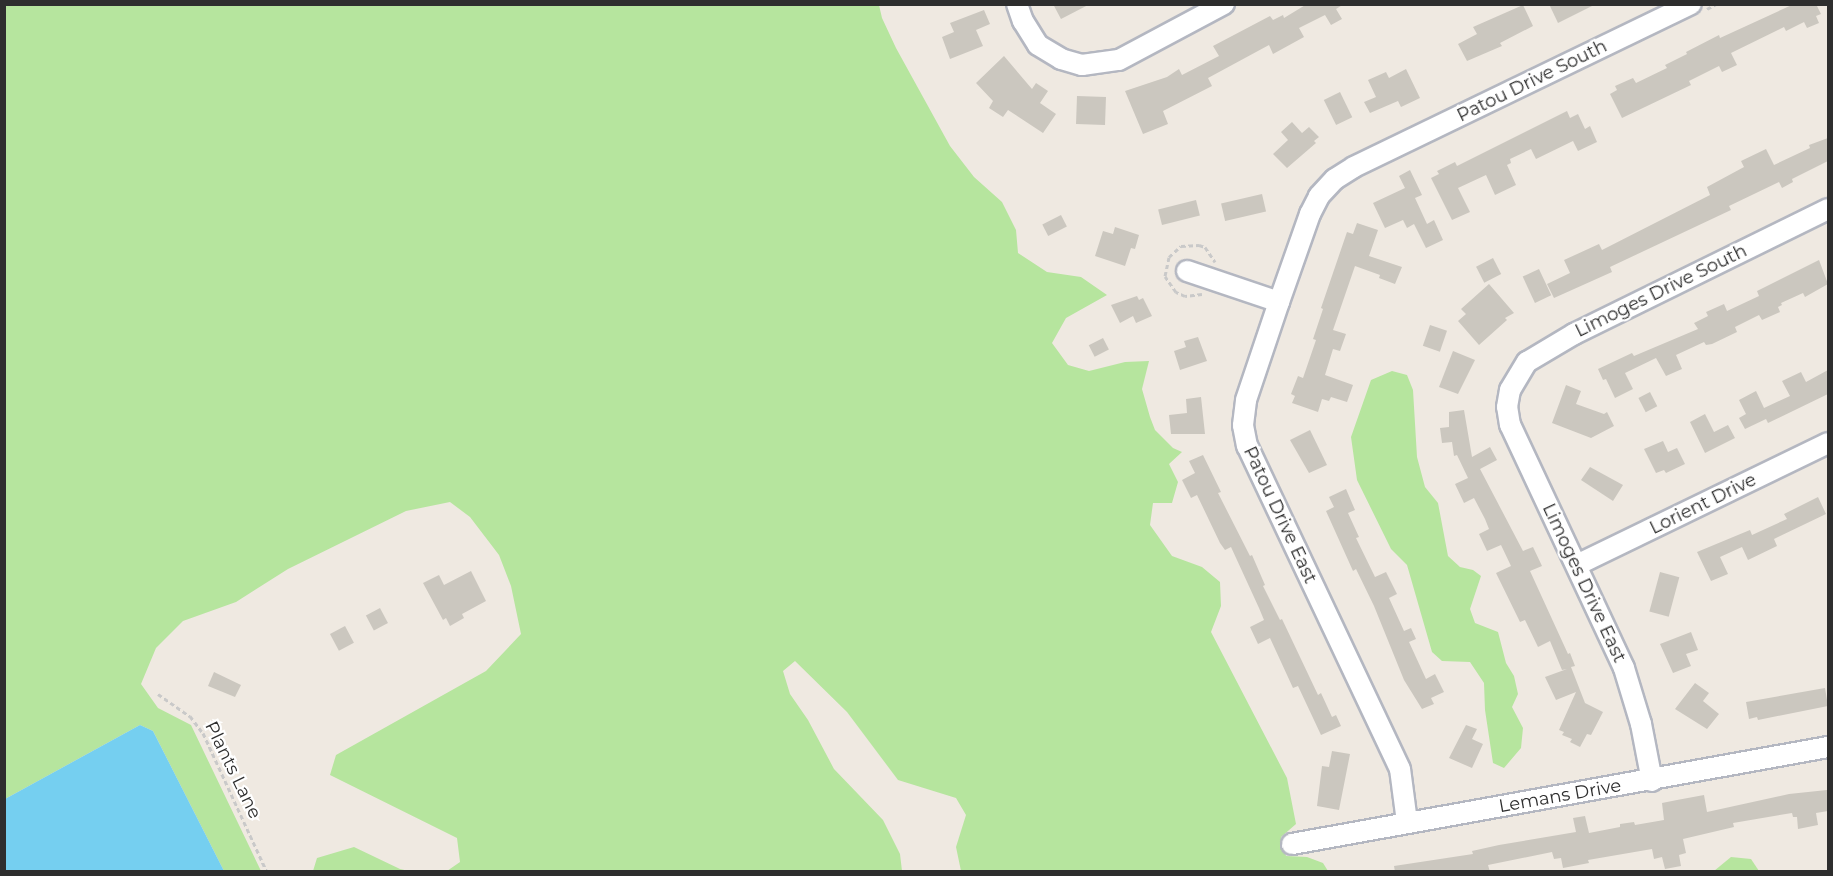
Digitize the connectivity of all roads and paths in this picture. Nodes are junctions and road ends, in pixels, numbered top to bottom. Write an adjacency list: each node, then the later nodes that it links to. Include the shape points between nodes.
1 (1017, 4): 2 (street, via 1038,45 1061,59 1082,65 1119,60)
2 (1224, 4)
3 (1691, 4): 4 (street, Patou Drive South)
4 (1373, 158): 9 (street, Patou Drive East, via 1335,179 1319,196)
5 (1828, 209): 10 (street, Limoges Drive South, via 1574,334 1527,362)
6 (1218, 269): 8 (path, via 1211,254 1199,245 1181,246 1169,257 1165,276 1176,292 1185,296)
7 (1187, 270): 9 (street)
8 (1204, 293)
9 (1279, 302): 16 (street, Patou Drive East, via 1246,400 1243,425 1247,446 1400,769)
10 (1510, 390): 12 (street, Limoges Drive East, via 1510,425)
11 (1828, 443): 12 (street, Lorient Drive)
12 (1577, 565): 15 (street, Limoges Drive East, via 1624,668 1641,724)
13 (158, 694): 18 (path, Plants Lane, via 190,716 203,733)
14 (1828, 747): 15 (street, Lemans Drive)
15 (1652, 781): 16 (street, Lemans Drive)
16 (1407, 822): 17 (street, Lemans Drive)
17 (1292, 844)
18 (267, 872)

